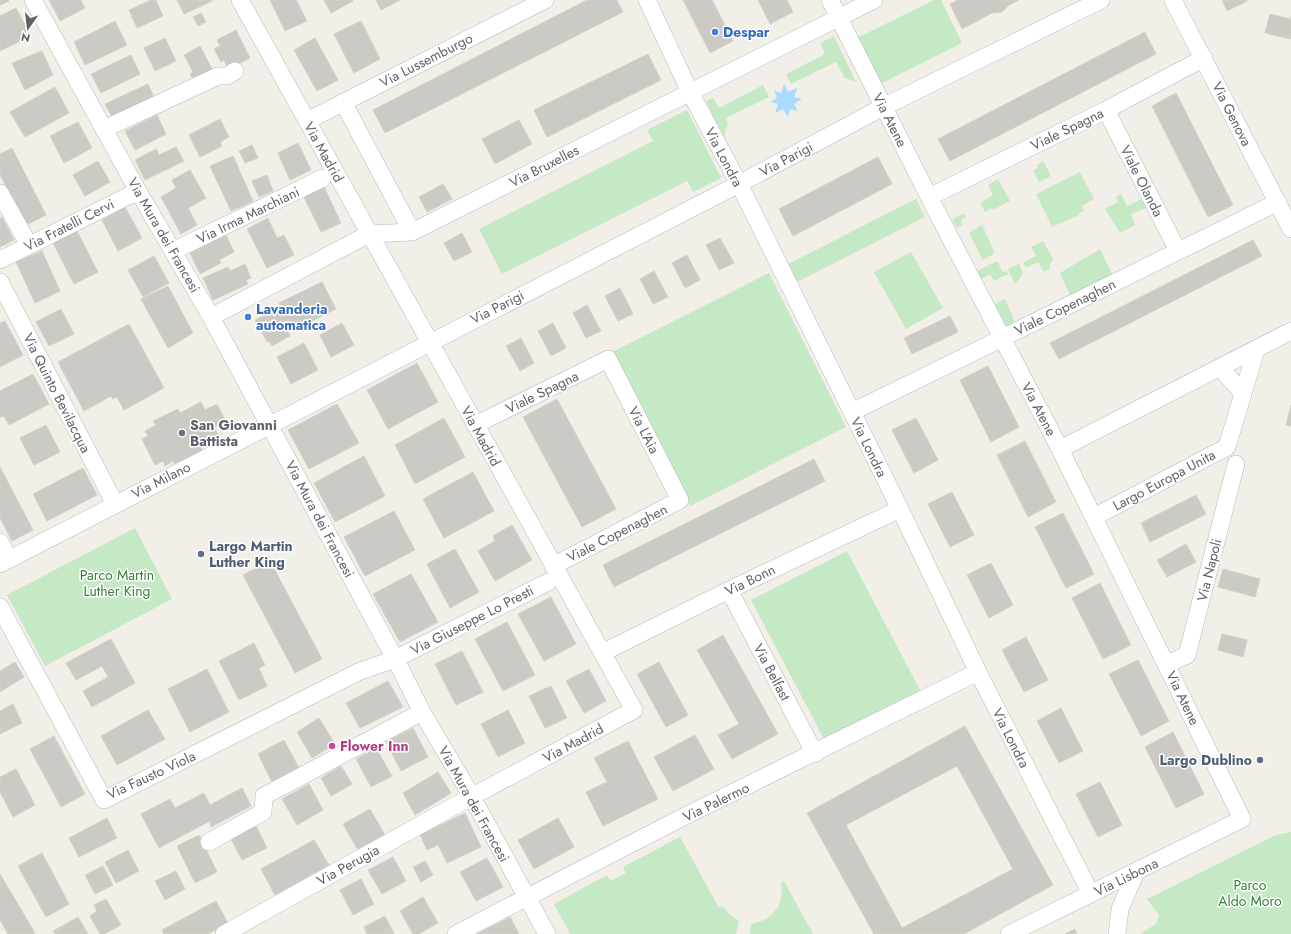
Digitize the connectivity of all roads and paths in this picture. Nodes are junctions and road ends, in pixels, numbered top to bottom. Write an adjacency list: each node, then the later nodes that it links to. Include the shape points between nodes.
1 (33, 0): 17 (street, Via Mura dei Francesi)
2 (240, 0): 16 (street, Via Madrid)
3 (545, 0): 13 (street, Via Lussemburgo)
4 (646, 0): 12 (street, Via Londra)
5 (830, 0): 9 (street, Via Atene)
6 (874, 0): 9 (street, Via Bruxelles)
7 (1101, 0): 14 (street, Via Parigi)
8 (1174, 0): 10 (street, Via Genova)
9 (839, 18): 12 (street, Via Bruxelles); 14 (street, Via Atene)
10 (1204, 58): 15 (street, Viale Spagna); 23 (street, Via Genova)
11 (235, 71): 17 (street, via 227,76 218,76)
12 (690, 92): 19 (street, Via Londra); 25 (street, Via Bruxelles)
13 (343, 102): 16 (street, Via Lussemburgo); 25 (street)
14 (883, 107): 19 (street, Via Parigi); 22 (street, Via Atene)
15 (1106, 110): 22 (street, Viale Spagna); 29 (street, Viale Olanda)
16 (307, 121): 26 (street, Via Madrid)
17 (104, 129): 20 (street, Via Mura dei Francesi)
18 (323, 178): 28 (street, Via Irma Marchiani)
19 (739, 184): 35 (street, Via Parigi); 40 (street, Via Londra)
20 (138, 191): 27 (street, Via Fratelli Cervi); 28 (street, Via Mura dei Francesi)
21 (0, 193): 27 (street)
22 (929, 197): 34 (street, Via Atene)
23 (1278, 202): 24 (street, Via Genova); 29 (street, Viale Copenaghen)
24 (1289, 221)
25 (412, 232): 26 (street, Via Bruxelles)
26 (369, 234): 32 (street, Via Bruxelles); 35 (street, Via Madrid)
27 (29, 245): 30 (street, Via Fratelli Cervi)
28 (173, 251): 32 (street, Via Mura dei Francesi)
29 (1178, 251): 34 (street, Viale Copenaghen)
30 (0, 260)
31 (0, 282): 46 (street, Via Quinto Bevilacqua)
32 (211, 317): 41 (street, Via Mura dei Francesi)
33 (1291, 331): 36 (street)
34 (1002, 338): 40 (street, Viale Copenaghen); 43 (street, Via Atene)
35 (429, 342): 41 (street, Via Milano); 42 (street, Via Madrid)
36 (1256, 350): 38 (street); 39 (street, Largo Europa Unita)
37 (608, 359): 42 (street, Viale Spagna); 45 (street, Via L'Aia)
38 (1220, 368): 39 (street); 43 (street)
39 (1243, 393): 48 (street, Largo Europa Unita, via 1227,447)
40 (852, 412): 47 (street, Via Londra)
41 (269, 424): 46 (street, Via Milano); 56 (street, Via Mura dei Francesi)
42 (475, 425): 51 (street, Via Madrid)
43 (1060, 449): 48 (street, Via Atene)
44 (1236, 464): 57 (street, Via Napoli, via 1187,655)
45 (680, 500): 51 (street, Viale Copenaghen)
46 (115, 504): 50 (street, Via Milano)
47 (900, 509): 53 (street, Via Bonn); 58 (street, Via Londra)
48 (1094, 517): 57 (street, Via Atene)
49 (0, 542): 50 (street)
50 (4, 561)
51 (553, 566): 55 (street, Via Madrid)
52 (548, 582): 56 (street, Via Giuseppe Lo Presti)
53 (729, 590): 55 (street, Via Bonn); 60 (street, Via Belfast)
54 (0, 607): 56 (street, Via Fausto Viola, via 104,800 358,672)
55 (602, 653): 61 (street, Via Madrid, via 634,710)
56 (395, 659): 59 (street, Via Mura dei Francesi)
57 (1167, 664): 62 (street, Via Atene)
58 (978, 672): 60 (street, Via Palermo); 65 (street, Via Londra)
59 (422, 712): 61 (street, Via Mura dei Francesi); 63 (street, via 264,796 264,812)
60 (815, 754): 66 (street, Via Palermo, via 687,815)
61 (472, 797): 66 (street, Via Mura dei Francesi); 67 (street, Via Perugia)
62 (1242, 820): 64 (street, Via Lisbona)
63 (209, 842)
64 (1136, 872): 65 (street, Via Lisbona); 71 (street, via 1120,909)
65 (1091, 894): 70 (street, Via Lisbona)
66 (526, 897): 68 (street, Via Palermo); 69 (street, Via Mura dei Francesi)
67 (224, 934)
68 (456, 934)
69 (547, 934)
70 (1009, 934)
71 (1116, 934)

